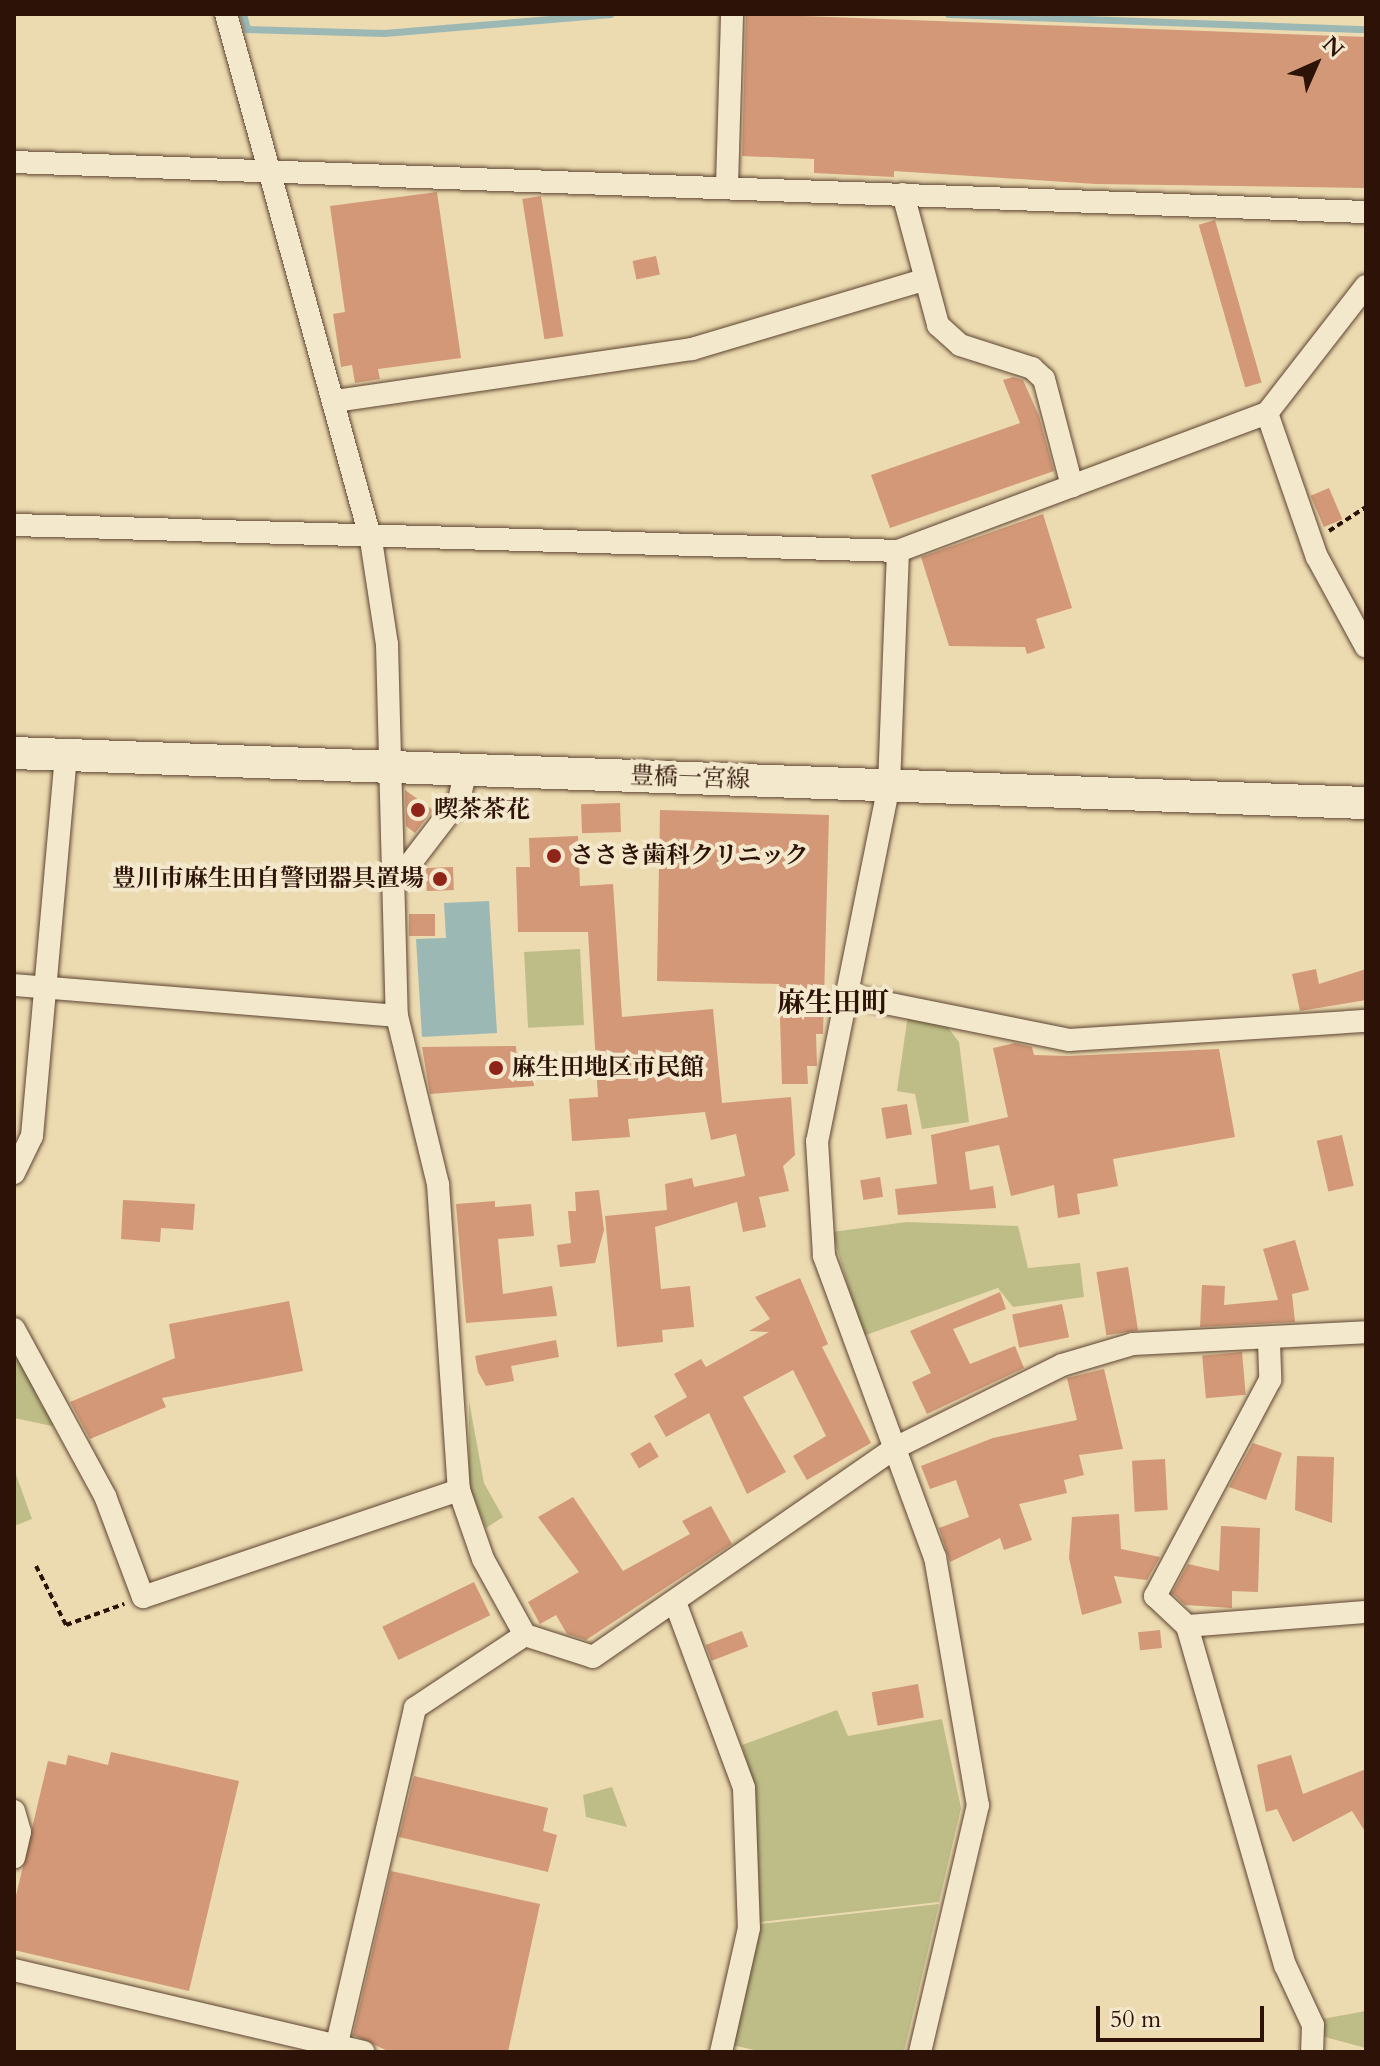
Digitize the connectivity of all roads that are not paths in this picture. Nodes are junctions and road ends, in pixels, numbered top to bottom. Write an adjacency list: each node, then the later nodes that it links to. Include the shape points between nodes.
1 (226, 14): 4 (street)
2 (732, 14): 5 (street)
3 (14, 162): 4 (street)
4 (269, 173): 5 (street); 10 (street)
5 (727, 185): 6 (street)
6 (903, 194): 7 (street); 8 (street)
7 (1366, 212)
8 (923, 280): 10 (street, via 692,349); 12 (street, via 947,337 1044,379)
9 (1366, 286): 11 (street)
10 (335, 401): 14 (street)
11 (1267, 413): 12 (street); 16 (street, via 1310,536)
12 (1072, 486): 15 (street)
13 (14, 525): 14 (street)
14 (371, 540): 15 (street); 19 (street, via 387,644)
15 (898, 551): 21 (street)
16 (1366, 647)
17 (14, 753): 18 (main road, 豊橋一宮線)
18 (66, 758): 19 (main road, 豊橋一宮線); 25 (street)
19 (390, 767): 20 (main road, 豊橋一宮線); 23 (street)
20 (466, 770): 21 (main road, 豊橋一宮線); 23 (street, via 459,800)
21 (889, 785): 22 (main road, 豊橋一宮線); 26 (street)
22 (1366, 803)
23 (393, 886): 27 (street)
24 (14, 985): 25 (street)
25 (46, 988): 27 (street); 29 (street, via 32,1136)
26 (846, 995): 28 (street, via 1069,1040); 33 (street, via 817,1141 819,1229)
27 (397, 1016): 34 (street, via 438,1184)
28 (1366, 1021)
29 (14, 1173)
30 (14, 1329): 34 (street, via 105,1496 143,1597)
31 (1366, 1332): 32 (street)
32 (1269, 1342): 33 (street, via 1133,1344 1062,1365); 37 (street, via 1270,1380 1155,1596)
33 (893, 1449): 35 (street); 45 (street, via 944,1591 952,1681 978,1805)
34 (459, 1490): 38 (street, via 483,1559)
35 (675, 1602): 38 (street, via 593,1657); 44 (street, via 744,1788 749,1928)
36 (1366, 1612): 37 (street)
37 (1187, 1626): 46 (street, via 1285,1965 1313,2025)
38 (525, 1635): 42 (street, via 415,1708)
39 (14, 1811): 40 (street, via 20,1832)
40 (14, 1857)
41 (14, 1970): 42 (street)
42 (336, 2049): 43 (street)
43 (364, 2052)
44 (721, 2052)
45 (920, 2052)
46 (1312, 2052)

